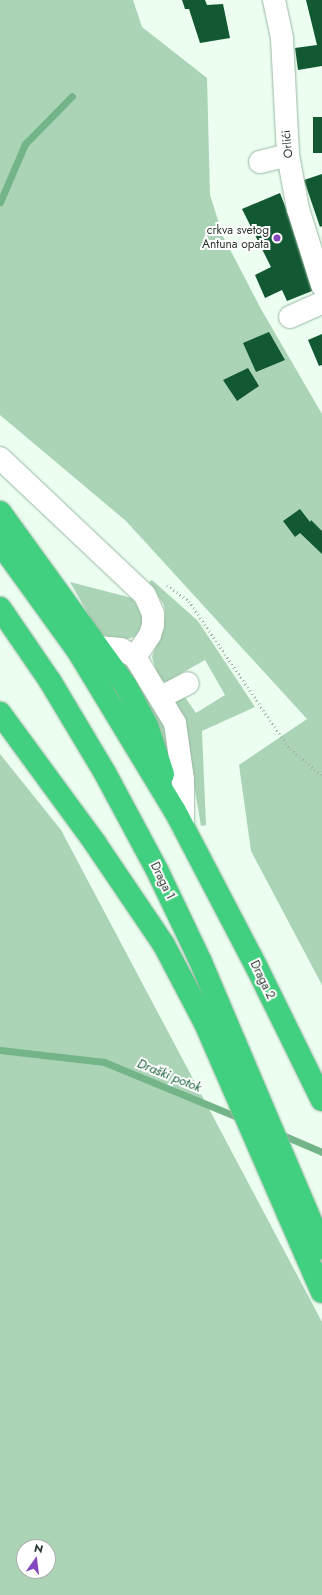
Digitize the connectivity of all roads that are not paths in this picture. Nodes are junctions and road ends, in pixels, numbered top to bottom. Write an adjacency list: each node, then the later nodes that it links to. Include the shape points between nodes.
1 (274, 0): 2 (street, Orlići, via 282,39)
2 (288, 155): 3 (street); 4 (street, Orlići, via 298,209)
3 (260, 162)
4 (322, 285)
5 (322, 303): 6 (street)
6 (290, 317)
7 (0, 458): 13 (street, via 145,595 153,614 153,625 150,635)
8 (0, 512): 10 (highway)
9 (0, 543): 10 (highway)
10 (48, 592): 12 (highway); 17 (highway, via 78,651)
11 (0, 608): 20 (highway, Draga 1, via 50,681 105,773 157,870 200,960)
12 (98, 647): 13 (street, via 121,650); 17 (highway, via 126,686 147,726)
13 (134, 658): 15 (street)
14 (188, 683): 15 (street)
15 (161, 697): 18 (street, via 175,723 179,739 185,807)
16 (0, 713): 20 (highway, via 38,762 164,945)
17 (171, 804): 18 (highway, Draga 2)
18 (183, 827): 19 (highway, Draga 2)
19 (322, 1100)
20 (282, 1176): 21 (highway); 22 (highway)
21 (322, 1248)
22 (322, 1292)

